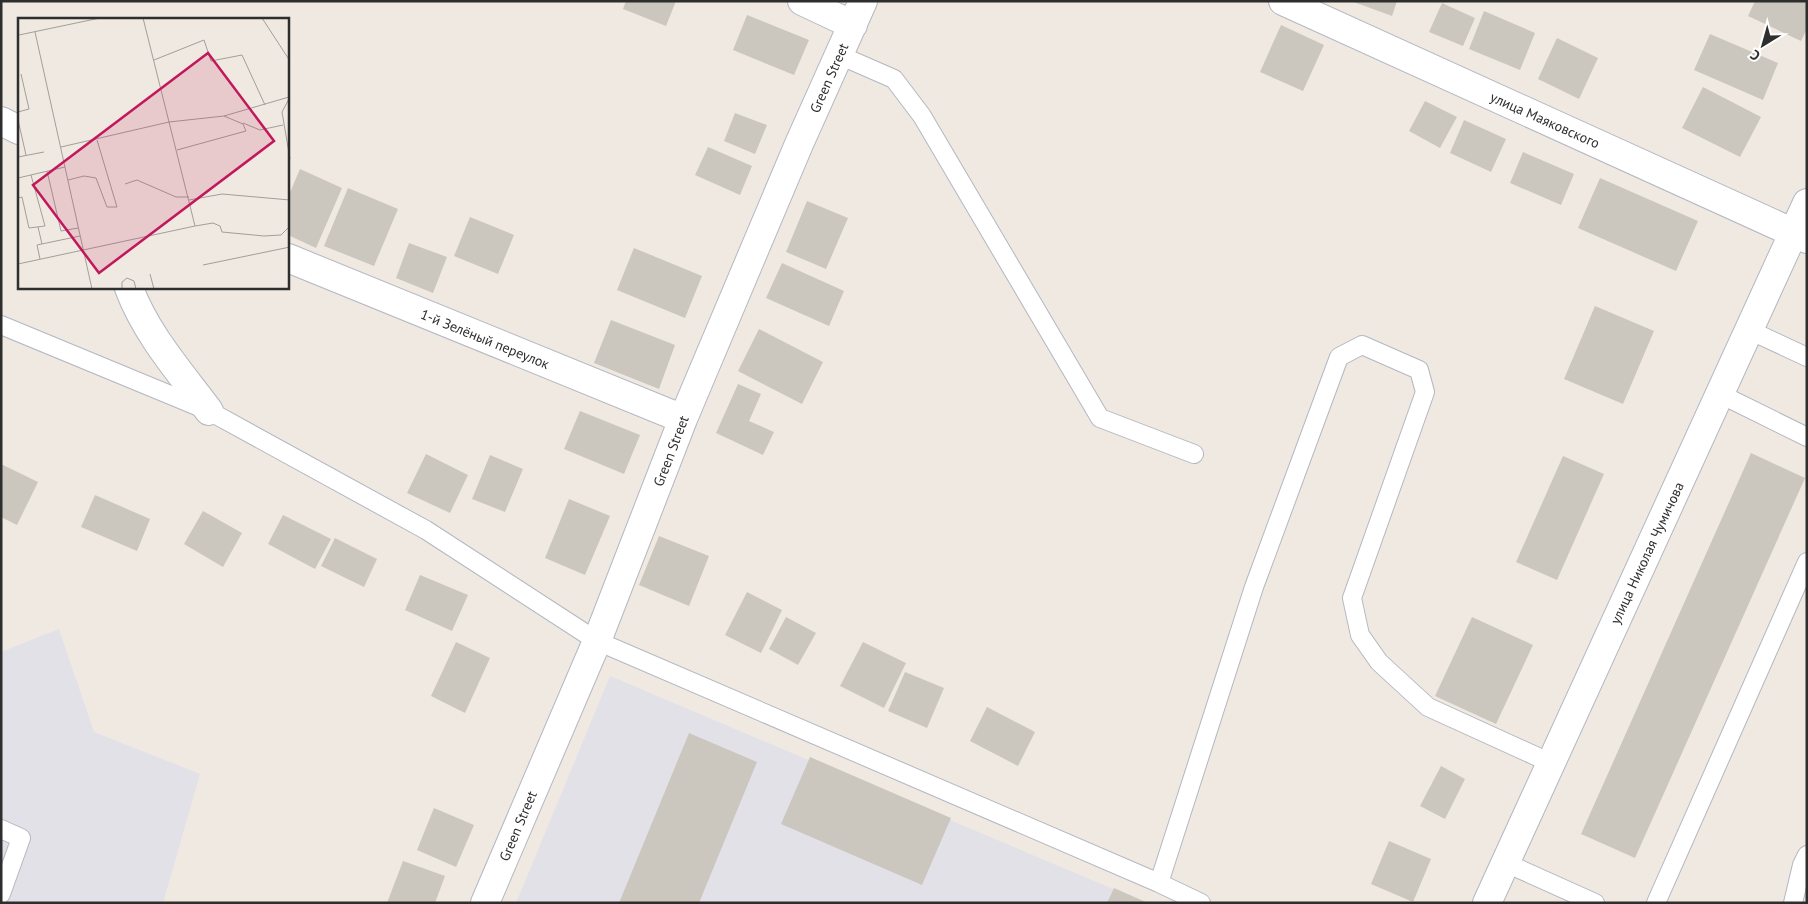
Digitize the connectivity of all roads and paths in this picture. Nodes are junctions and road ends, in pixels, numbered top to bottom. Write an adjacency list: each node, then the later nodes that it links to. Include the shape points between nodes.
1 (802, 1): 3 (street)
2 (1283, 1): 8 (street, улица Маяковского)
3 (858, 13): 4 (street, Green Street)
4 (839, 55): 16 (street, Green Street); 18 (lane, via 894,79 922,116 1100,418)
5 (1, 121): 6 (street)
6 (18, 130)
7 (1807, 203): 8 (street, улица Николая Чумичова)
8 (1800, 236): 12 (street, улица Николая Чумичова)
9 (289, 258): 16 (street, 1-й Зелёный переулок)
10 (129, 289): 15 (street, via 157,341)
11 (1, 325): 15 (lane)
12 (1749, 330): 13 (lane); 14 (street, улица Николая Чумичова)
13 (1807, 357)
14 (1720, 394): 17 (lane); 21 (street, улица Николая Чумичова)
15 (209, 410): 20 (lane, via 426,530)
16 (683, 419): 20 (street, Green Street)
17 (1807, 437)
18 (1194, 454)
19 (1807, 562): 31 (lane)
20 (597, 641): 25 (lane); 27 (street, Green Street)
21 (1551, 763): 24 (street, улица Николая Чумичова); 25 (lane, via 1428,707 1379,662 1360,635 1352,598 1425,392 1419,370 1362,345 1338,357 1254,588)
22 (1, 829): 26 (lane, via 21,838)
23 (1807, 855): 32 (lane)
24 (1506, 863): 29 (street, улица Николая Чумичова); 30 (lane)
25 (1159, 883): 28 (lane)
26 (1, 894)
27 (485, 903)
28 (1201, 903)
29 (1488, 903)
30 (1595, 903)
31 (1656, 903)
32 (1793, 903)

